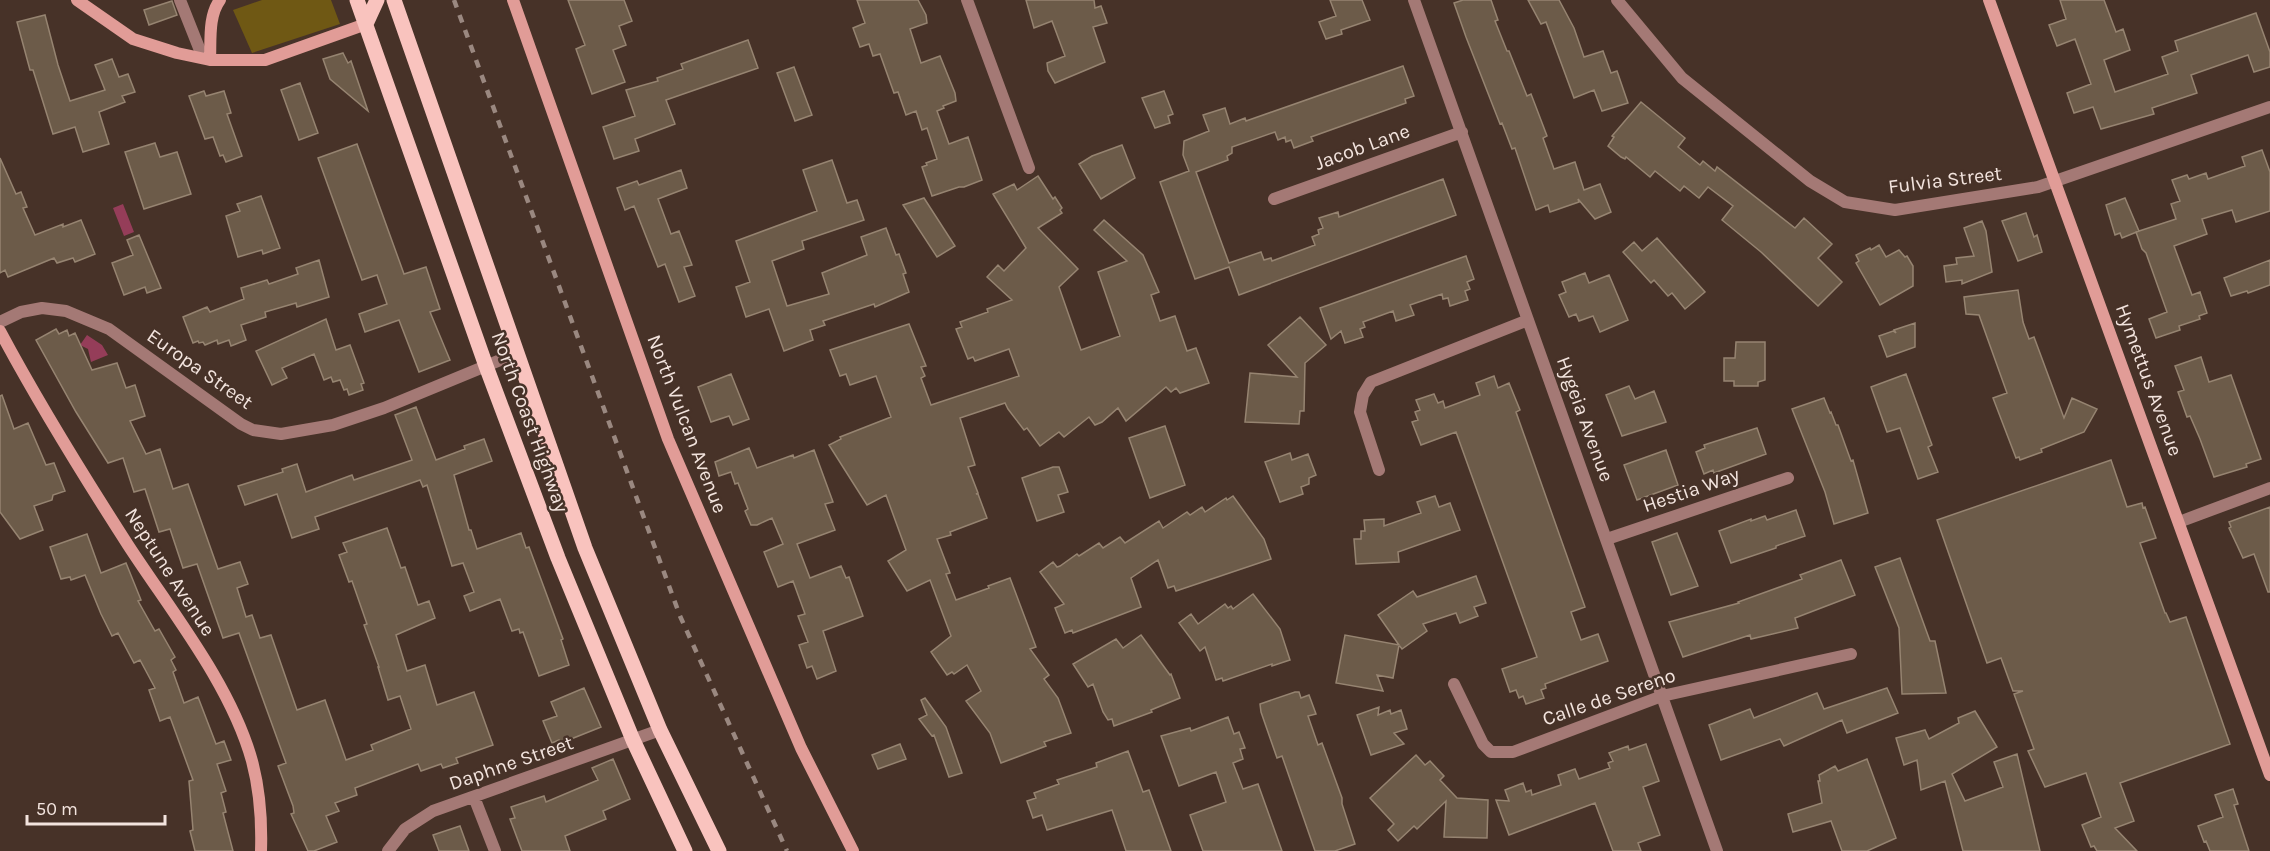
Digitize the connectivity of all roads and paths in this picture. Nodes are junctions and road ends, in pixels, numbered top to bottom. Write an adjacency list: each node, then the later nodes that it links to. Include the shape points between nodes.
1 (77, 0): 12 (street)
2 (180, 0): 14 (street)
3 (220, 0): 14 (street, via 212,18)
4 (357, 0): 13 (main road, North Coast Highway)
5 (377, 0): 13 (main road)
6 (394, 0): 23 (main road, North Coast Highway)
7 (513, 0): 42 (street, North Vulcan Avenue, via 668,439 801,748)
8 (967, 0): 17 (street)
9 (1414, 0): 16 (street, Hygeia Avenue)
10 (1617, 0): 18 (street, Fulvia Street, via 1682,78 1810,181 1845,202 1895,210)
11 (1989, 0): 18 (street, Hymettus Avenue)
12 (87, 4): 14 (street, via 134,39)
13 (366, 24): 14 (street, via 265,60); 24 (main road, North Coast Highway)
14 (207, 59)
15 (2270, 107): 18 (street, Fulvia Street)
16 (1462, 132): 19 (street, Jacob Lane); 20 (street, Hygeia Avenue)
17 (1029, 168)
18 (2056, 181): 28 (street, Hymettus Avenue)
19 (1274, 199)
20 (1528, 320): 25 (street, via 1371,382 1363,395 1360,412); 29 (street, Hygeia Avenue)
21 (0, 322): 24 (street, Europa Street, via 42,308 66,311 109,329 241,424 281,434 333,425)
22 (0, 331): 37 (street, Neptune Avenue, via 30,388 177,616 229,705 252,760 259,792)
23 (517, 353): 24 (street, Europa Street); 33 (main road, North Coast Highway, via 585,548)
24 (486, 366): 34 (main road, North Coast Highway, via 558,558)
25 (1379, 470)
26 (1788, 478): 29 (street, Hestia Way)
27 (2270, 488): 28 (street)
28 (2179, 522): 35 (street, Hymettus Avenue)
29 (1607, 539): 32 (street, Hygeia Avenue)
30 (1851, 654): 32 (street, Calle de Sereno)
31 (1454, 684): 32 (street, Calle de Sereno, via 1483,744 1491,752 1513,752)
32 (1662, 696): 43 (street, Hygeia Avenue)
33 (660, 730): 34 (street, Daphne Street); 41 (main road, North Coast Highway)
34 (633, 740): 36 (street, Daphne Street); 40 (main road, North Coast Highway)
35 (2270, 775)
36 (474, 796): 38 (street, Daphne Street, via 433,811 405,829); 39 (street)
37 (261, 851)
38 (388, 851)
39 (495, 851)
40 (685, 851)
41 (719, 851)
42 (853, 851)
43 (1717, 851)

